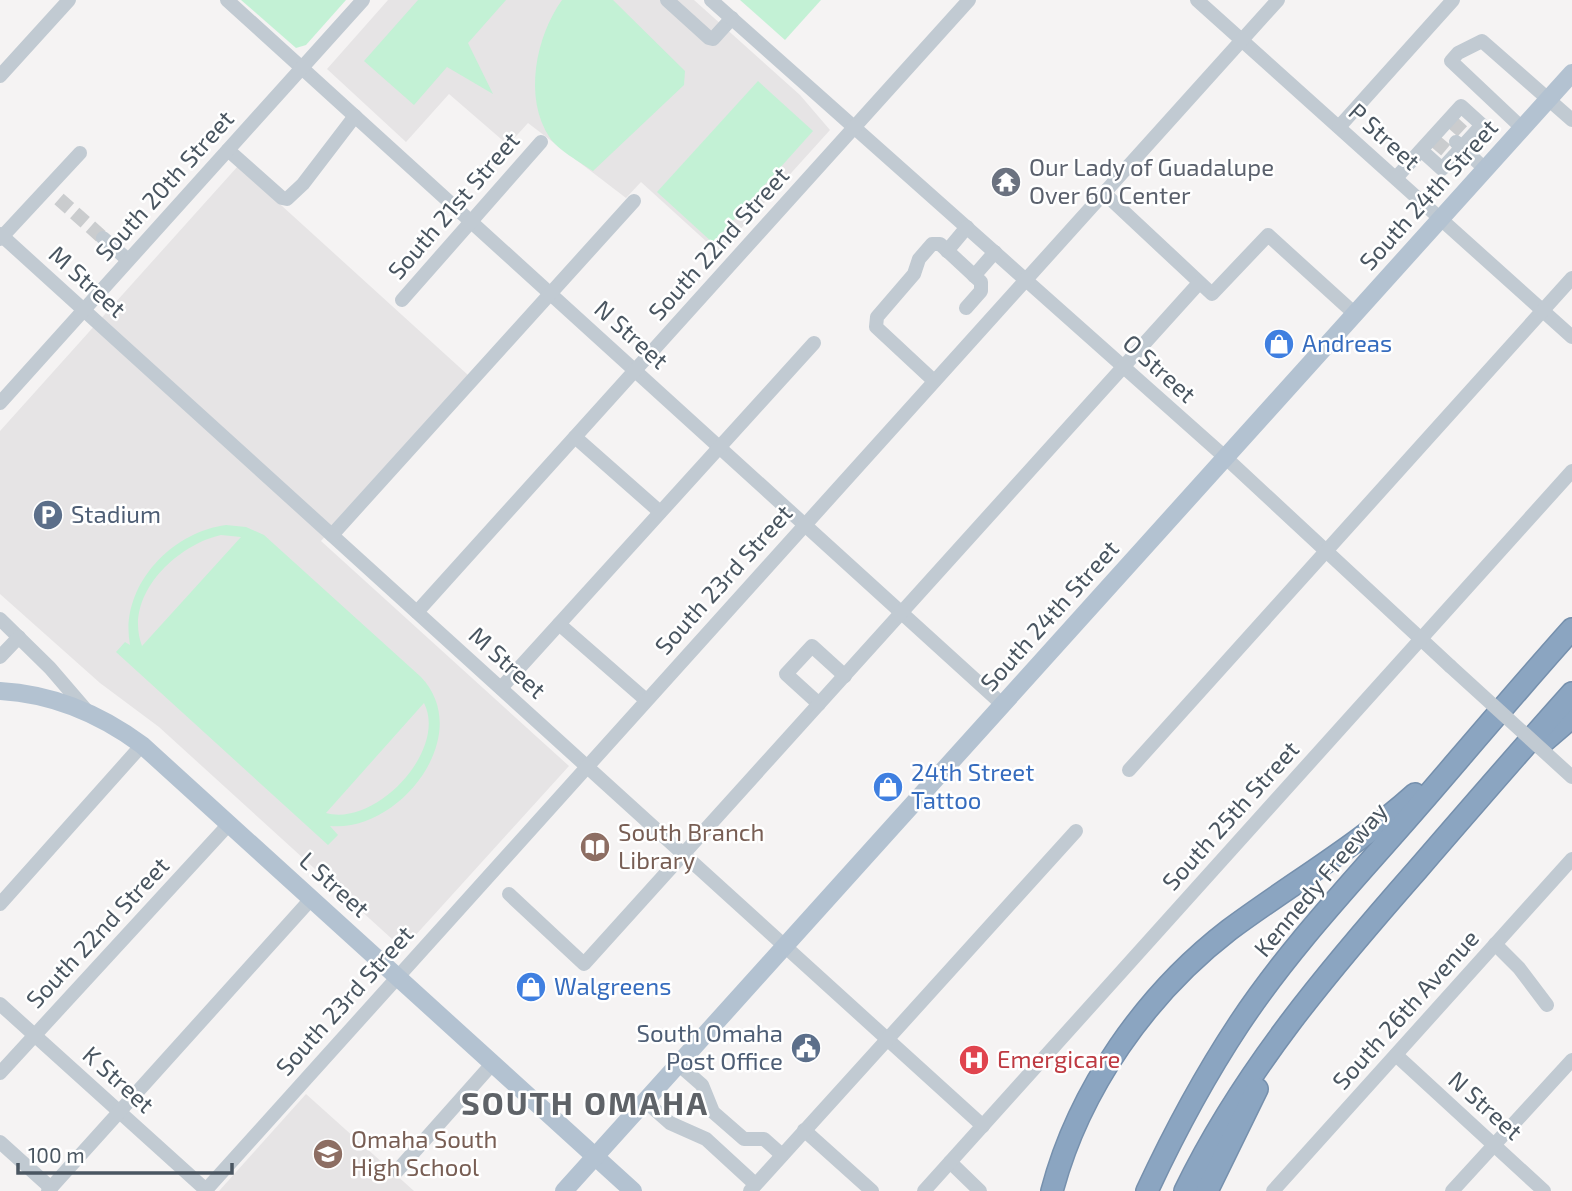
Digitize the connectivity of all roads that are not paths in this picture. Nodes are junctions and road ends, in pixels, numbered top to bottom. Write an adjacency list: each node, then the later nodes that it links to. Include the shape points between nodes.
1 (69, 0): 14 (street)
2 (228, 0): 12 (street, N Street)
3 (363, 0): 12 (street, South 20th Street)
4 (667, 0): 10 (street, via 713,39)
5 (711, 0): 10 (street, O Street)
6 (969, 0): 18 (street, South 22nd Street)
7 (1197, 0): 11 (street, P Street)
8 (1278, 0): 11 (street, South 23rd Street)
9 (1453, 0): 19 (street)
10 (732, 18): 18 (street, O Street)
11 (1242, 40): 19 (street, P Street); 29 (street, South 23rd Street)
12 (302, 68): 16 (street, N Street); 23 (street, South 20th Street)
13 (1572, 73): 15 (main road, South 24th Street)
14 (0, 76)
15 (1549, 99): 17 (street); 20 (main road, South 24th Street); 20 (street, via 1482,41 1458,52 1451,61)
16 (355, 116): 23 (street, via 287,199); 33 (street, N Street)
17 (1572, 120)
18 (855, 127): 34 (street, O Street); 53 (street, South 22nd Street)
19 (1339, 127): 27 (street, P Street)
20 (1522, 128): 26 (main road, South 24th Street)
21 (541, 142): 33 (street, South 21st Street)
22 (1459, 145): 24 (street, via 1442,169); 24 (street, via 1482,125 1461,106); 26 (street)
23 (228, 150): 39 (street, South 20th Street)
24 (1422, 150): 27 (street)
25 (80, 153): 28 (street)
26 (1485, 169): 32 (main road, South 24th Street)
27 (1396, 178): 32 (street, P Street)
28 (47, 188): 30 (street); 35 (street)
29 (1104, 193): 42 (street, South 23rd Street); 43 (street)
30 (59, 199)
31 (634, 201): 44 (street)
32 (1441, 219): 48 (street, P Street); 49 (main road, South 24th Street)
33 (472, 221): 44 (street, N Street); 45 (street, South 21st Street)
34 (967, 228): 37 (street); 38 (street, O Street)
35 (1, 237): 47 (street, M Street)
36 (103, 238): 39 (street)
37 (947, 251): 40 (street); 54 (street, via 932,244 914,274 877,317 876,327)
38 (995, 252): 40 (street); 42 (street, O Street)
39 (128, 260): 47 (street, South 20th Street)
40 (974, 276): 46 (street, via 981,282 981,292)
41 (1572, 278): 48 (street)
42 (1026, 279): 52 (street, O Street); 54 (street, South 23rd Street)
43 (1199, 284): 49 (street, via 1212,295 1268,235); 52 (street)
44 (552, 294): 53 (street, N Street); 62 (street)
45 (402, 300)
46 (966, 308)
47 (83, 310): 55 (street, South 20th Street); 62 (street, M Street)
48 (1543, 311): 50 (street, P Street); 63 (street)
49 (1355, 314): 58 (main road, South 24th Street)
50 (1572, 337)
51 (814, 342): 57 (street)
52 (1124, 367): 58 (street, O Street); 65 (street)
53 (636, 371): 56 (street, South 22nd Street); 57 (street, N Street)
54 (934, 382): 61 (street, South 23rd Street)
55 (0, 403)
56 (575, 437): 60 (street); 64 (street, South 22nd Street)
57 (720, 447): 60 (street); 61 (street, N Street)
58 (1226, 458): 63 (street, O Street); 78 (main road, South 24th Street)
59 (1572, 471): 70 (street, South 25th Street)
60 (660, 512): 67 (street)
61 (806, 524): 65 (street, N Street); 76 (street, South 23rd Street)
62 (332, 535): 64 (street, M Street)
63 (1326, 552): 70 (street, O Street); 84 (street)
64 (417, 612): 73 (street, M Street)
65 (902, 612): 72 (street); 78 (street, N Street)
66 (0, 619): 69 (street, L Street)
67 (559, 624): 73 (street); 76 (street)
68 (1572, 629): 81 (highway, Kennedy Freeway)
69 (19, 637): 71 (street); 79 (street, L Street)
70 (1421, 638): 85 (street, O Street, bridge); 109 (street, South 25th Street)
71 (1, 652)
72 (845, 676): 77 (street); 77 (street, via 812,646 786,674)
73 (500, 688): 83 (street, M Street)
74 (0, 691): 79 (main road, via 48,698)
75 (1572, 693): 86 (highway)
76 (646, 700): 83 (street, South 23rd Street)
77 (819, 704): 89 (street)
78 (1003, 705): 95 (main road, South 24th Street)
79 (87, 711): 82 (main road, L Street)
80 (1572, 718): 86 (highway)
81 (1480, 736): 125 (highway, via 1362,839 1227,932 1171,983 1104,1072 1068,1143); 126 (highway, Kennedy Freeway, via 1321,919 1241,1021)
82 (142, 745): 87 (main road, L Street); 93 (street)
83 (587, 766): 89 (street, M Street); 96 (street, South 23rd Street)
84 (1129, 770)
85 (1572, 777)
86 (1474, 805): 99 (highway)
87 (230, 823): 92 (main road, L Street); 100 (street, South 22nd Street)
88 (1076, 831): 101 (street)
89 (683, 856): 91 (street, via 584,964); 95 (street, M Street)
90 (1572, 859): 94 (street, South 26th Avenue)
91 (509, 894)
92 (312, 898): 96 (main road, L Street); 108 (street)
93 (0, 904)
94 (1495, 944): 98 (street); 102 (street, South 26th Avenue)
95 (784, 947): 101 (street, M Street); 105 (main road, South 24th Street)
96 (397, 976): 104 (main road, L Street); 119 (street, South 23rd Street)
97 (0, 1004): 100 (street, K Street)
98 (1547, 1005)
99 (1295, 1016): 127 (highway, via 1234,1102); 128 (highway)
100 (35, 1035): 106 (street, South 22nd Street); 108 (street, K Street)
101 (886, 1039): 109 (street, M Street); 110 (street)
102 (1396, 1055): 112 (street, N Street); 129 (street, South 26th Avenue)
103 (1572, 1060): 112 (street)
104 (493, 1063): 114 (main road, L Street); 116 (street)
105 (678, 1064): 107 (main road, South 24th Street); 113 (street, via 702,1085 713,1112 744,1139 764,1139)
106 (0, 1073)
107 (645, 1101): 114 (main road, South 24th Street); 117 (street, via 670,1124 706,1139)
108 (119, 1112): 118 (street); 119 (street, K Street)
109 (983, 1126): 115 (street, South 25th Street)
110 (804, 1130): 113 (street); 122 (street)
111 (0, 1142): 118 (street)
112 (1494, 1145): 130 (street); 131 (street, N Street)
113 (782, 1155): 117 (street)
114 (595, 1156): 120 (main road, South 24th Street); 121 (main road, L Street)
115 (950, 1162): 123 (street, South 25th Street); 124 (street)
116 (397, 1171)
117 (752, 1188)
118 (50, 1190)
119 (205, 1191)
120 (564, 1191)
121 (633, 1191)
122 (872, 1191)
123 (924, 1191)
124 (980, 1191)
125 (1052, 1191)
126 (1147, 1191)
127 (1185, 1191)
128 (1207, 1191)
129 (1273, 1191)
130 (1452, 1191)
131 (1544, 1191)

